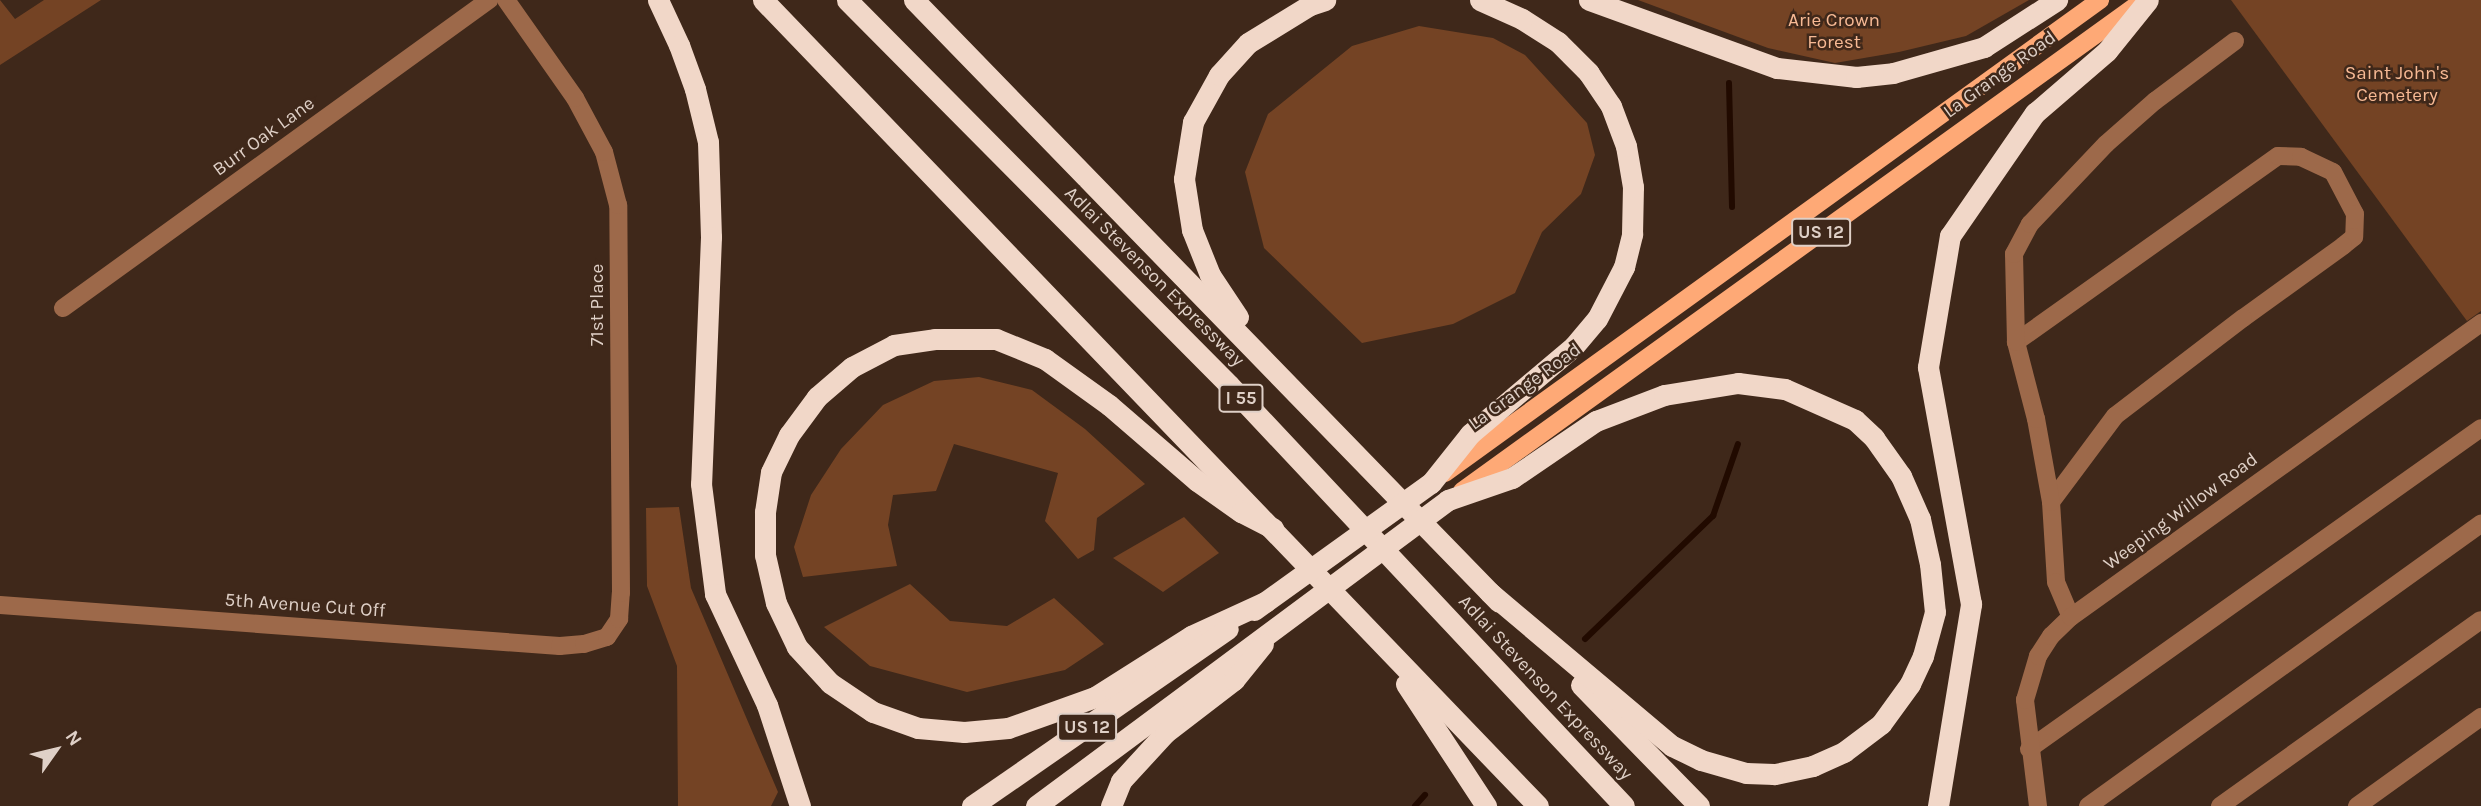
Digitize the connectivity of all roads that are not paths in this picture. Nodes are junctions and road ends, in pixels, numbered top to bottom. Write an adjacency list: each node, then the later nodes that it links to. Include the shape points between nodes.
1 (489, 0): 14 (street, Burr Oak Lane)
2 (506, 0): 28 (street, 71st Place, via 575,98 604,152 618,205 621,593 619,619)
3 (658, 0): 34 (highway, via 680,45 708,142 711,237 701,484 715,594 767,705)
4 (763, 0): 23 (highway)
5 (847, 0): 40 (highway, Adlai Stevenson Expressway / I 55, via 1229,385)
6 (914, 0): 17 (highway)
7 (1325, 0): 17 (highway, via 1267,30 1234,57 1196,115 1185,170 1192,230 1210,275 1254,340)
8 (1480, 0): 19 (highway, via 1558,42 1589,73 1619,126 1630,164 1633,209 1625,267 1597,319)
9 (1589, 0): 10 (highway, via 1777,68 1856,77 1893,73 1984,47)
10 (2057, 0)
11 (2100, 0): 19 (main road, La Grange Road / US 12)
12 (2146, 0): 20 (main road, La Grange Road / US 12); 42 (highway, via 2107,51 2035,113 1950,236 1928,367 1971,604)
13 (2235, 41): 16 (street, via 2106,144 2030,224 2014,254)
14 (63, 308)
15 (2481, 323): 26 (street, Weeping Willow Road)
16 (2016, 342): 21 (street, via 2036,419); 21 (street, via 2278,156 2301,157 2333,172 2355,214 2354,237 2343,247 2242,317 2115,416)
17 (1305, 401): 24 (highway)
18 (2481, 428): 33 (street)
19 (1476, 440): 30 (highway, via 1431,483 1265,602)
20 (1506, 471): 24 (highway, via 1596,421 1664,395 1738,383 1785,389 1855,420 1901,476 1920,519 1935,612 1910,684 1881,724 1844,752 1814,766 1760,774 1723,767 1672,746); 31 (highway, via 1448,500 1283,620)
21 (2050, 502): 26 (street, via 2056,582)
22 (2481, 524): 44 (street)
23 (1273, 528): 29 (highway); 30 (highway, via 1197,481 1109,405 1045,359 996,340 935,339 894,345 852,367 817,397 789,435 771,472 765,555 776,603 797,647 830,683 873,712 918,727 964,733 1008,728 1095,697)
24 (1489, 592): 41 (highway)
25 (0, 605): 28 (street, 5th Avenue Cut Off, via 560,646)
26 (2071, 617): 33 (street, Weeping Willow Road, via 2038,656 2030,676 2025,700)
27 (2481, 620): 45 (street)
28 (607, 637)
29 (1374, 637): 38 (highway); 39 (highway)
30 (1197, 641): 35 (highway, US 12)
31 (1227, 673): 36 (highway, US 12); 37 (highway, via 1121,781)
32 (2481, 717): 46 (street)
33 (2029, 749): 43 (street, Weeping Willow Road)
34 (800, 806)
35 (972, 806)
36 (1035, 806)
37 (1111, 806)
38 (1486, 806)
39 (1538, 806)
40 (1624, 806)
41 (1699, 806)
42 (1938, 806)
43 (2038, 806)
44 (2088, 806)
45 (2220, 806)
46 (2357, 806)

